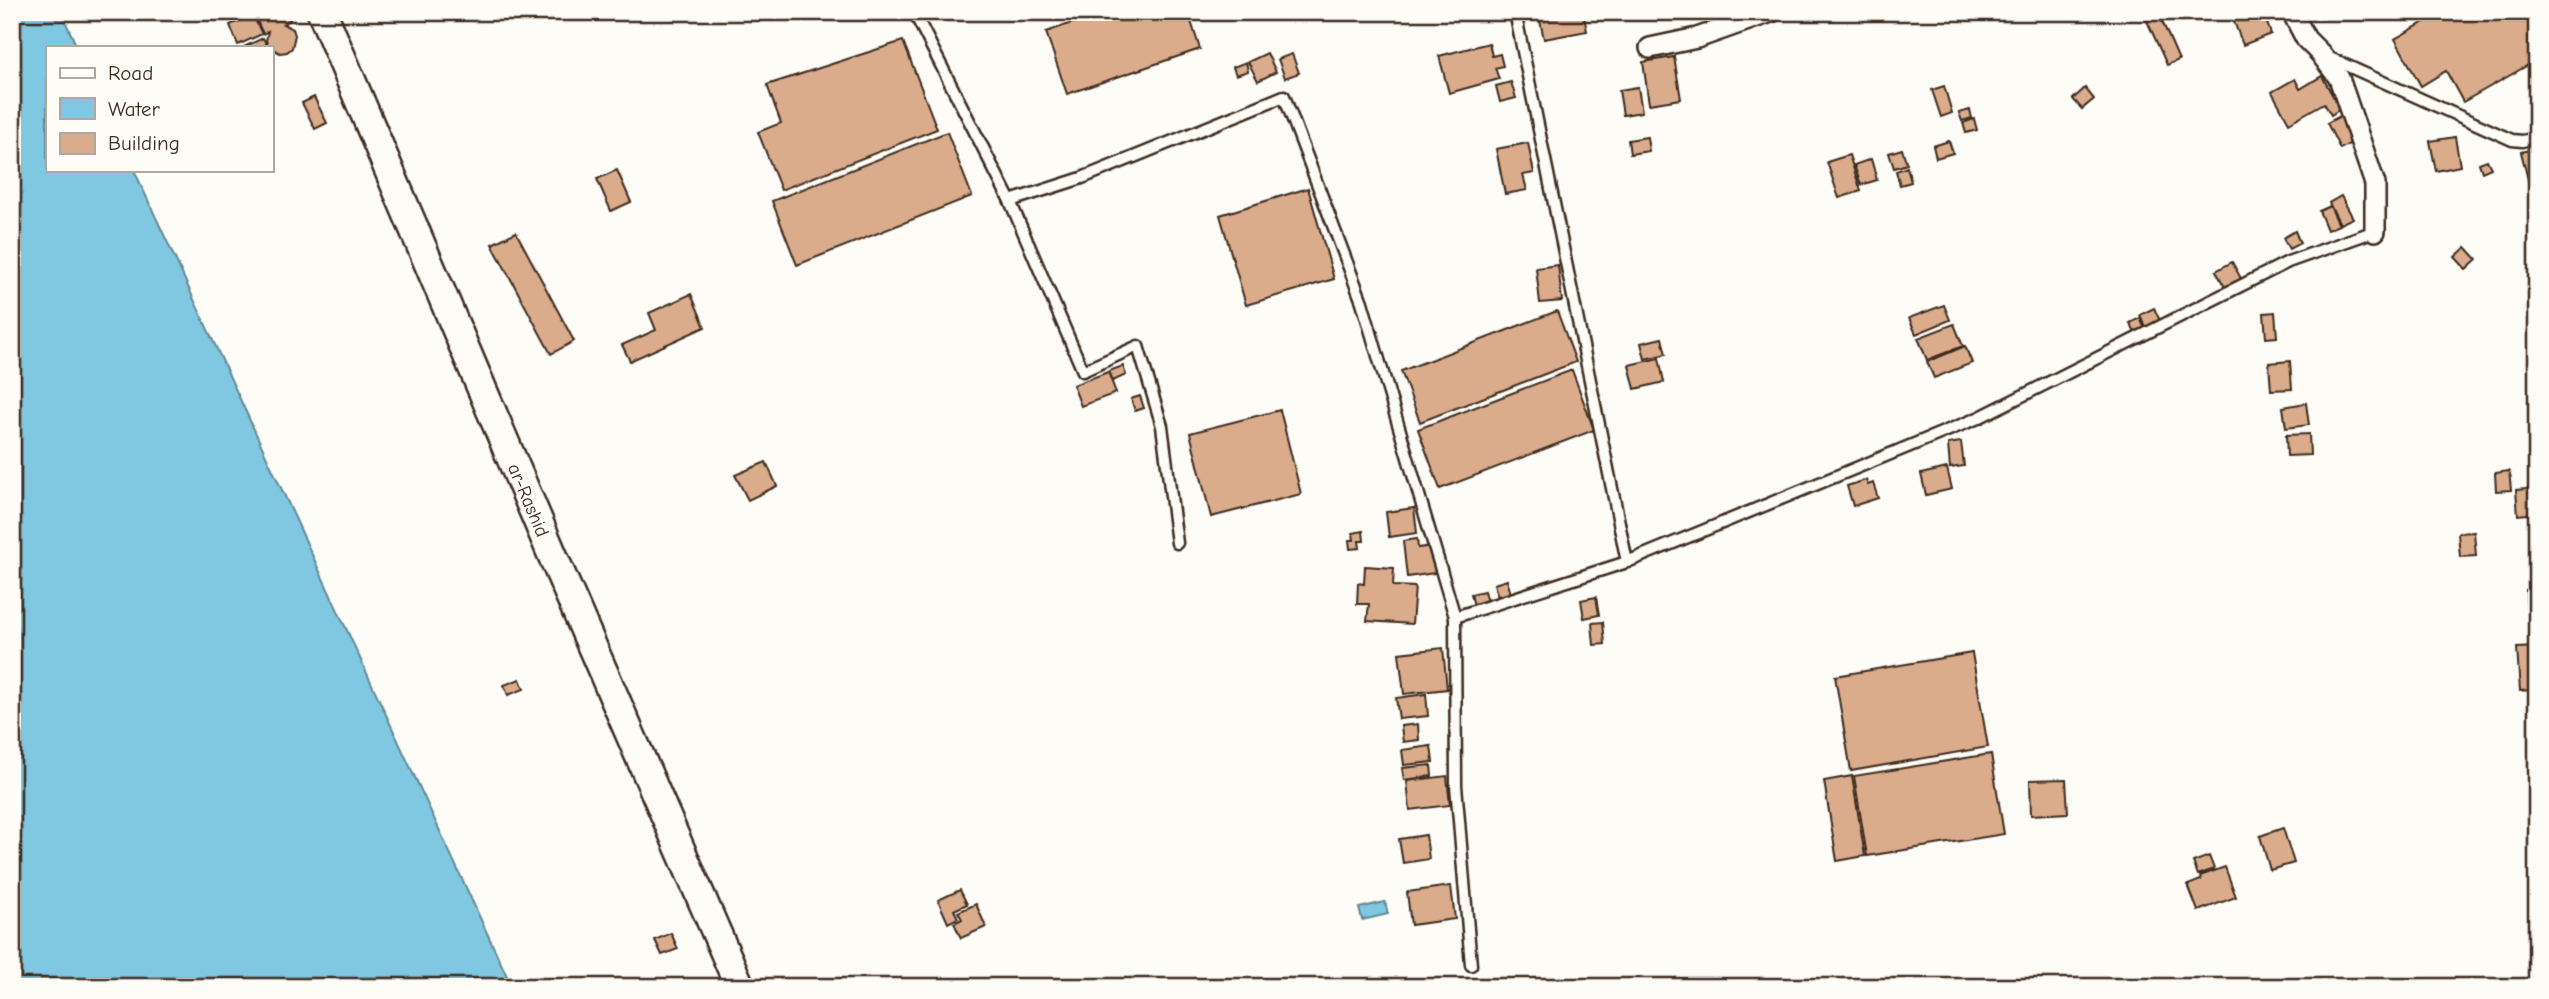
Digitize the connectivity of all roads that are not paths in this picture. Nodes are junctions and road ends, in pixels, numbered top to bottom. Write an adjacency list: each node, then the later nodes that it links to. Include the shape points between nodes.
1 (322, 12): 15 (main road, ar-Rashid)
2 (914, 12): 9 (lane)
3 (1515, 12): 12 (lane)
4 (1771, 12): 6 (street, via 1697,38)
5 (2292, 12): 7 (street, via 2306,39)
6 (1650, 48)
7 (2320, 53): 8 (lane, via 2512,140); 10 (street, via 2339,78 2375,184)
8 (2537, 138)
9 (1010, 201): 11 (lane, via 1083,371 1138,346 1163,426); 13 (lane, via 1082,178 1284,96 1362,302)
10 (2375, 232): 12 (lane, via 2288,262 1978,418)
11 (1177, 543)
12 (1627, 562): 13 (lane)
13 (1454, 617): 14 (lane, via 1456,785)
14 (1471, 964)
15 (740, 987)

